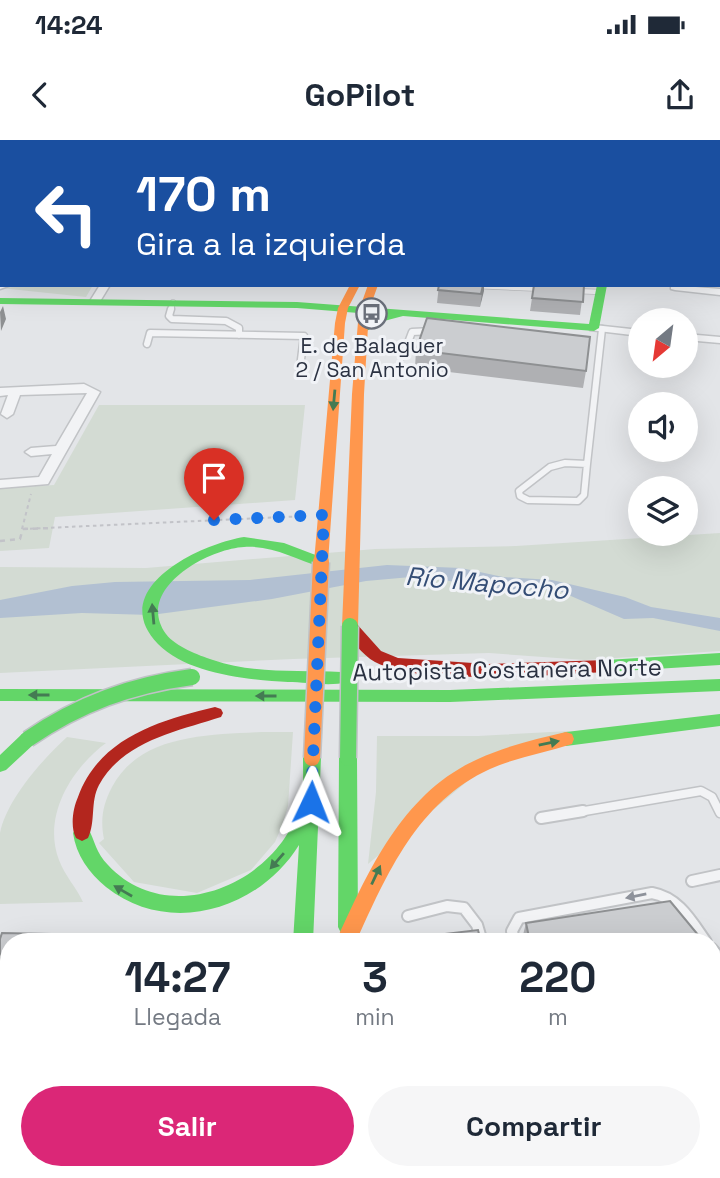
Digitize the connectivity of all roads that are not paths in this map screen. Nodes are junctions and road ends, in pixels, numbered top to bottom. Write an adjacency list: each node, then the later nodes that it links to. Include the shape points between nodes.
1 (104, 287): 13 (street)
2 (354, 287): 15 (main road)
3 (372, 287): 16 (main road)
4 (493, 287): 9 (lane)
5 (675, 287): 6 (street)
6 (703, 288): 11 (street)
7 (0, 289): 13 (main road)
8 (601, 289): 10 (lane); 18 (main road)
9 (554, 290)
10 (567, 290)
11 (720, 292)
12 (0, 301): 13 (main road)
13 (95, 301): 14 (main road)
14 (173, 302): 15 (main road); 22 (lane, via 172,319 231,322 239,328)
15 (343, 308): 16 (main road); 37 (main road, one-way to 37)
16 (364, 310): 17 (main road); 19 (main road)
17 (403, 313): 18 (main road); 19 (main road, via 380,318)
18 (598, 329): 20 (street); 27 (lane)
19 (363, 330): 38 (main road)
20 (628, 332)
21 (448, 333): 28 (lane, via 412,332)
22 (239, 335): 25 (lane, via 150,333); 29 (lane, via 304,336)
23 (698, 338): 24 (street)
24 (720, 340)
25 (147, 344)
26 (586, 349): 27 (lane)
27 (600, 351): 35 (lane)
28 (403, 356)
29 (299, 375)
30 (15, 392): 31 (street); 32 (street); 33 (street, via 93,390)
31 (0, 393)
32 (7, 414)
33 (61, 450): 34 (street); 36 (street, via 38,482)
34 (31, 452)
35 (587, 464): 35 (lane, via 584,495 578,501 520,496 519,491 552,465 563,461)
36 (0, 485)
37 (321, 562): 40 (main road, one-way to 37, via 236,669 196,660 174,649 158,633 151,616 159,585 177,566 203,550 266,543 296,549); 53 (main road, bridge)
38 (350, 626): 39 (main road, via 373,653 398,665 422,669 517,670); 60 (main road, bridge)
39 (720, 659)
40 (393, 684): 42 (main road); 52 (main road, bridge, via 192,677 139,683 70,710)
41 (720, 685): 42 (main road, Autopista Costanera Norte)
42 (555, 694): 43 (main road, Autopista Costanera Norte, one-way to 43)
43 (0, 695)
44 (405, 712): 45 (main road, Autopista Costanera Norte)
45 (459, 712)
46 (40, 713): 47 (main road)
47 (107, 713)
48 (161, 713): 53 (main road, one-way to 48, via 295,836 255,882 222,899 189,906 132,897 108,881 90,859 82,835 82,810 91,784 114,755 137,739 177,723 222,713)
49 (296, 713): 50 (main road, Autopista Costanera Norte)
50 (364, 713)
51 (720, 720): 61 (main road, one-way to 51, via 382,861 403,828 434,795 467,771 543,744)
52 (0, 765)
53 (311, 802): 59 (main road)
54 (720, 813): 55 (lane, via 712,797 701,791)
55 (541, 818)
56 (720, 875): 57 (lane)
57 (692, 881)
58 (408, 916): 62 (lane, via 459,905 476,917)
59 (304, 933)
60 (348, 933)
61 (351, 933)
62 (480, 933)
63 (512, 933): 64 (lane, one-way to 63, via 668,895 652,893 519,918)
64 (699, 933)

